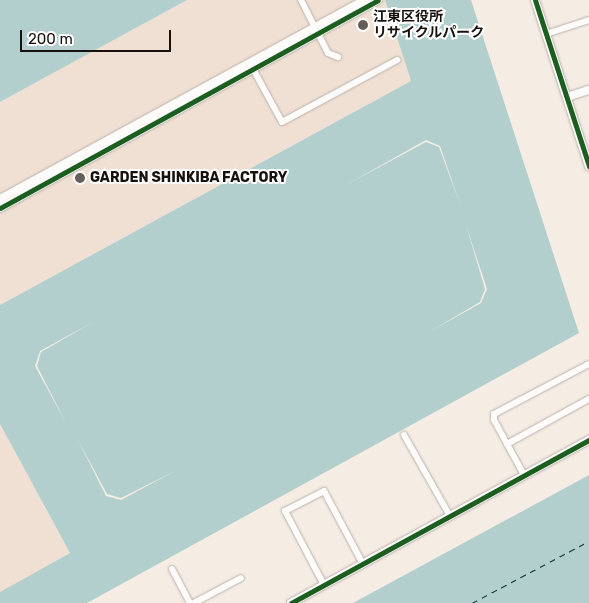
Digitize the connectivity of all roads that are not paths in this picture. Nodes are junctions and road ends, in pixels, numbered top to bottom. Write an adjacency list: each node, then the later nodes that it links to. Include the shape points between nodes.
1 (302, 0): 6 (street)
2 (378, 0): 4 (street)
3 (535, 0): 7 (street)
4 (363, 3): 6 (street)
5 (589, 20): 7 (street)
6 (317, 30): 8 (street, via 328,53); 10 (street); 13 (street)
7 (546, 34): 12 (street)
8 (338, 57)
9 (397, 60): 10 (street, via 282,122)
10 (253, 69): 13 (street)
11 (589, 90): 12 (street)
12 (567, 97): 14 (street)
13 (155, 119): 15 (street); 16 (street)
14 (589, 166)
15 (0, 200)
16 (0, 208)
17 (589, 364): 21 (street, via 496,412 494,420)
18 (589, 399): 21 (street)
19 (404, 434): 23 (street)
20 (589, 440): 22 (street)
21 (507, 444): 22 (street)
22 (524, 475): 23 (street)
23 (450, 516): 24 (street)
24 (363, 564): 27 (street); 27 (street, via 324,491 285,512)
25 (172, 569): 28 (street)
26 (241, 578): 29 (street)
27 (324, 585): 30 (street)
28 (190, 603)
29 (194, 603)
30 (291, 603)

